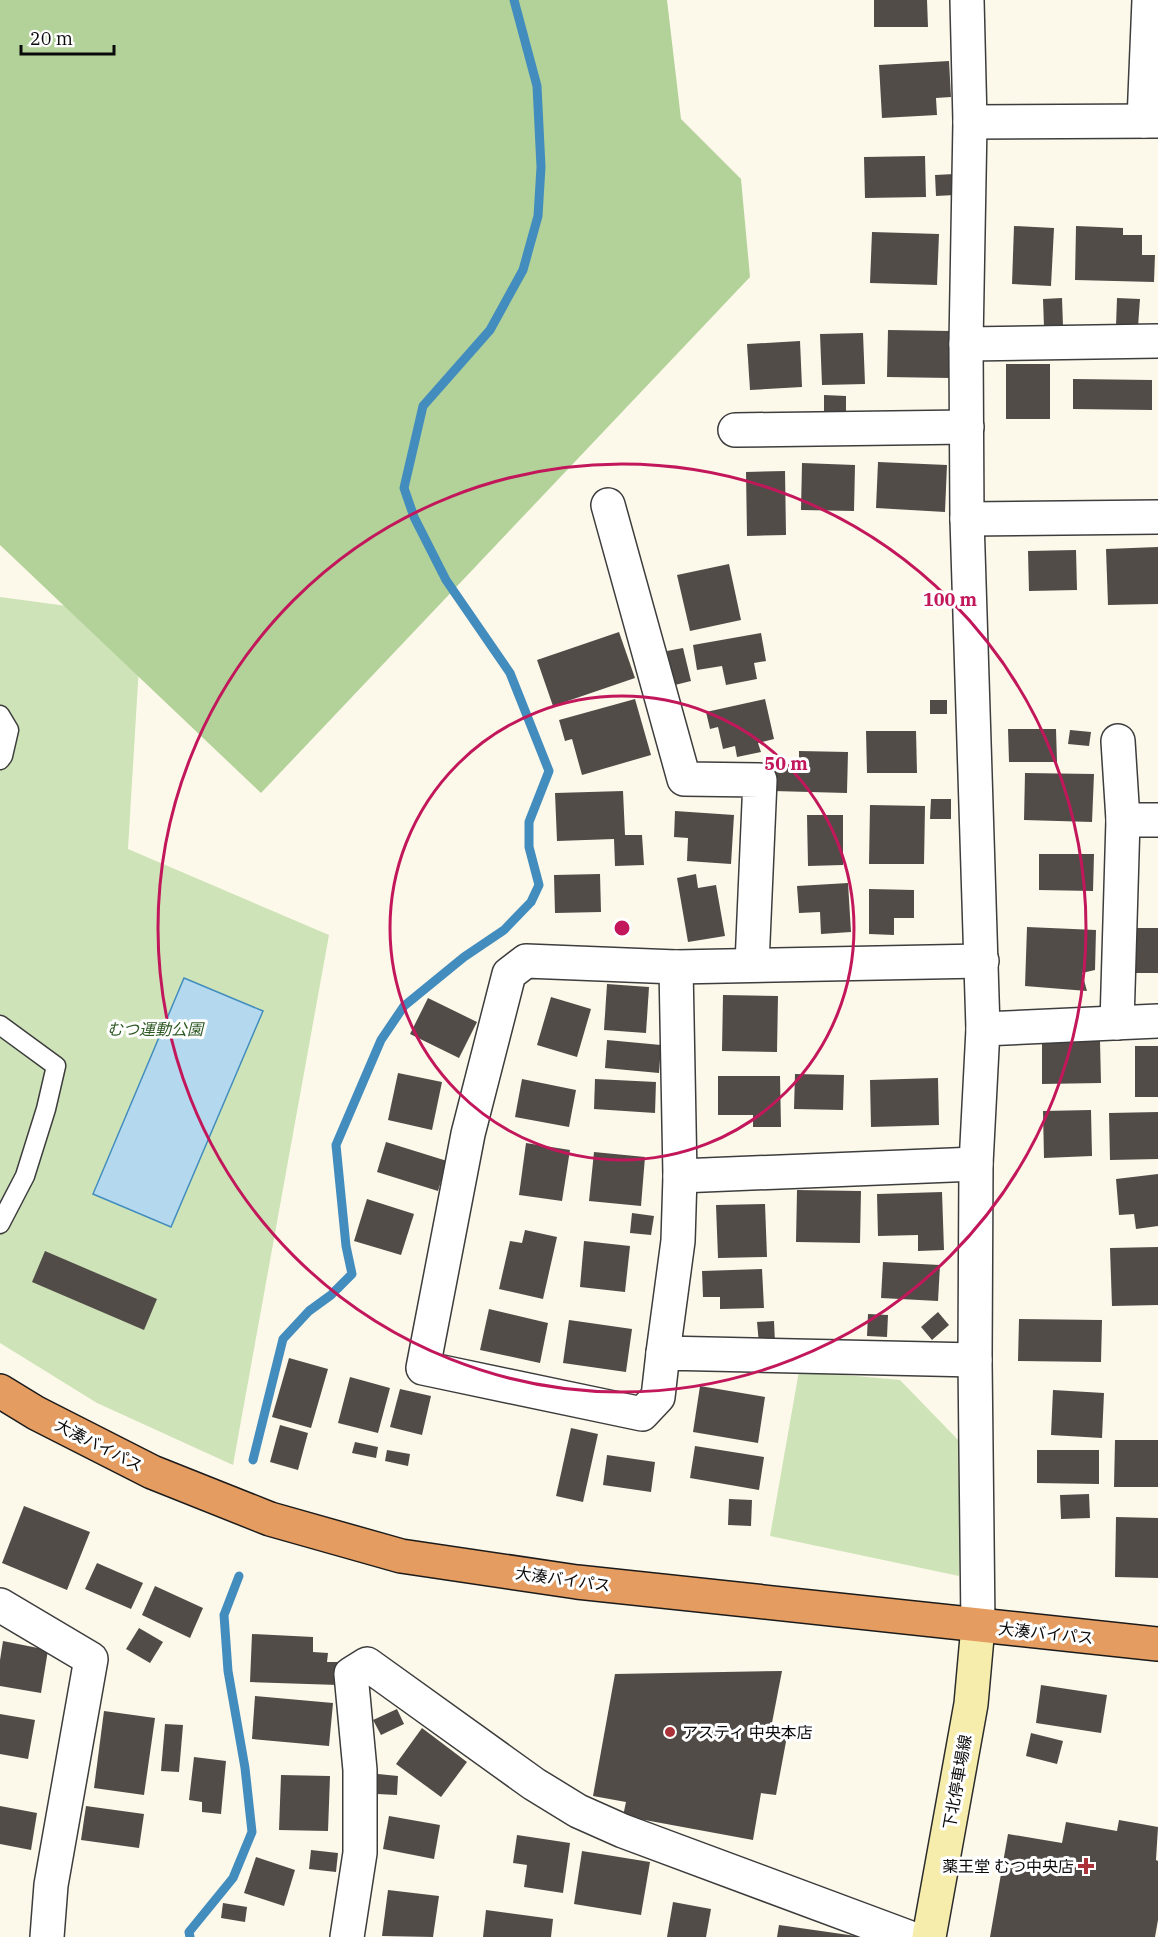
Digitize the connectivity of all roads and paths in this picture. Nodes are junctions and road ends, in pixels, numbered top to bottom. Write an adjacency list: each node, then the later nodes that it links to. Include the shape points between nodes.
1 (967, 0): 4 (street)
2 (1149, 0): 3 (street)
3 (1151, 121): 4 (street)
4 (970, 122): 6 (street)
5 (1158, 341): 6 (street)
6 (966, 344): 7 (street)
7 (967, 427): 8 (street); 11 (street)
8 (735, 430)
9 (608, 505): 18 (street, via 684,779 760,780)
10 (1158, 517): 11 (street)
11 (967, 519): 17 (street)
12 (0, 715): 14 (lane, via 9,730)
13 (1118, 741): 15 (street)
14 (0, 760)
15 (1123, 820): 16 (street); 21 (street)
16 (1158, 820)
17 (982, 961): 18 (street); 23 (street)
18 (752, 964): 19 (street)
19 (676, 967): 25 (street); 27 (street, via 526,961 509,974 468,1134 423,1368 642,1414 658,1397)
20 (1158, 1021): 21 (street)
21 (1117, 1023): 23 (street)
22 (0, 1025): 26 (lane, via 56,1066 25,1176)
23 (983, 1029): 24 (street)
24 (976, 1164): 25 (street); 28 (street)
25 (680, 1176): 27 (street, via 678,1241)
26 (0, 1224)
27 (663, 1353): 28 (street)
28 (975, 1360): 31 (street)
29 (0, 1391): 31 (highway, 大湊バイパス, via 152,1472 270,1519 401,1556 577,1582)
30 (0, 1605): 33 (street, via 91,1659 51,1885)
31 (978, 1626): 32 (highway, 大湊バイパス); 36 (main road, 下北停車場線, via 971,1704)
32 (1158, 1644)
33 (47, 1937)
34 (347, 1937): 35 (street, via 360,1853 360,1770 351,1674 367,1664 578,1812)
35 (908, 1937)
36 (929, 1937)

